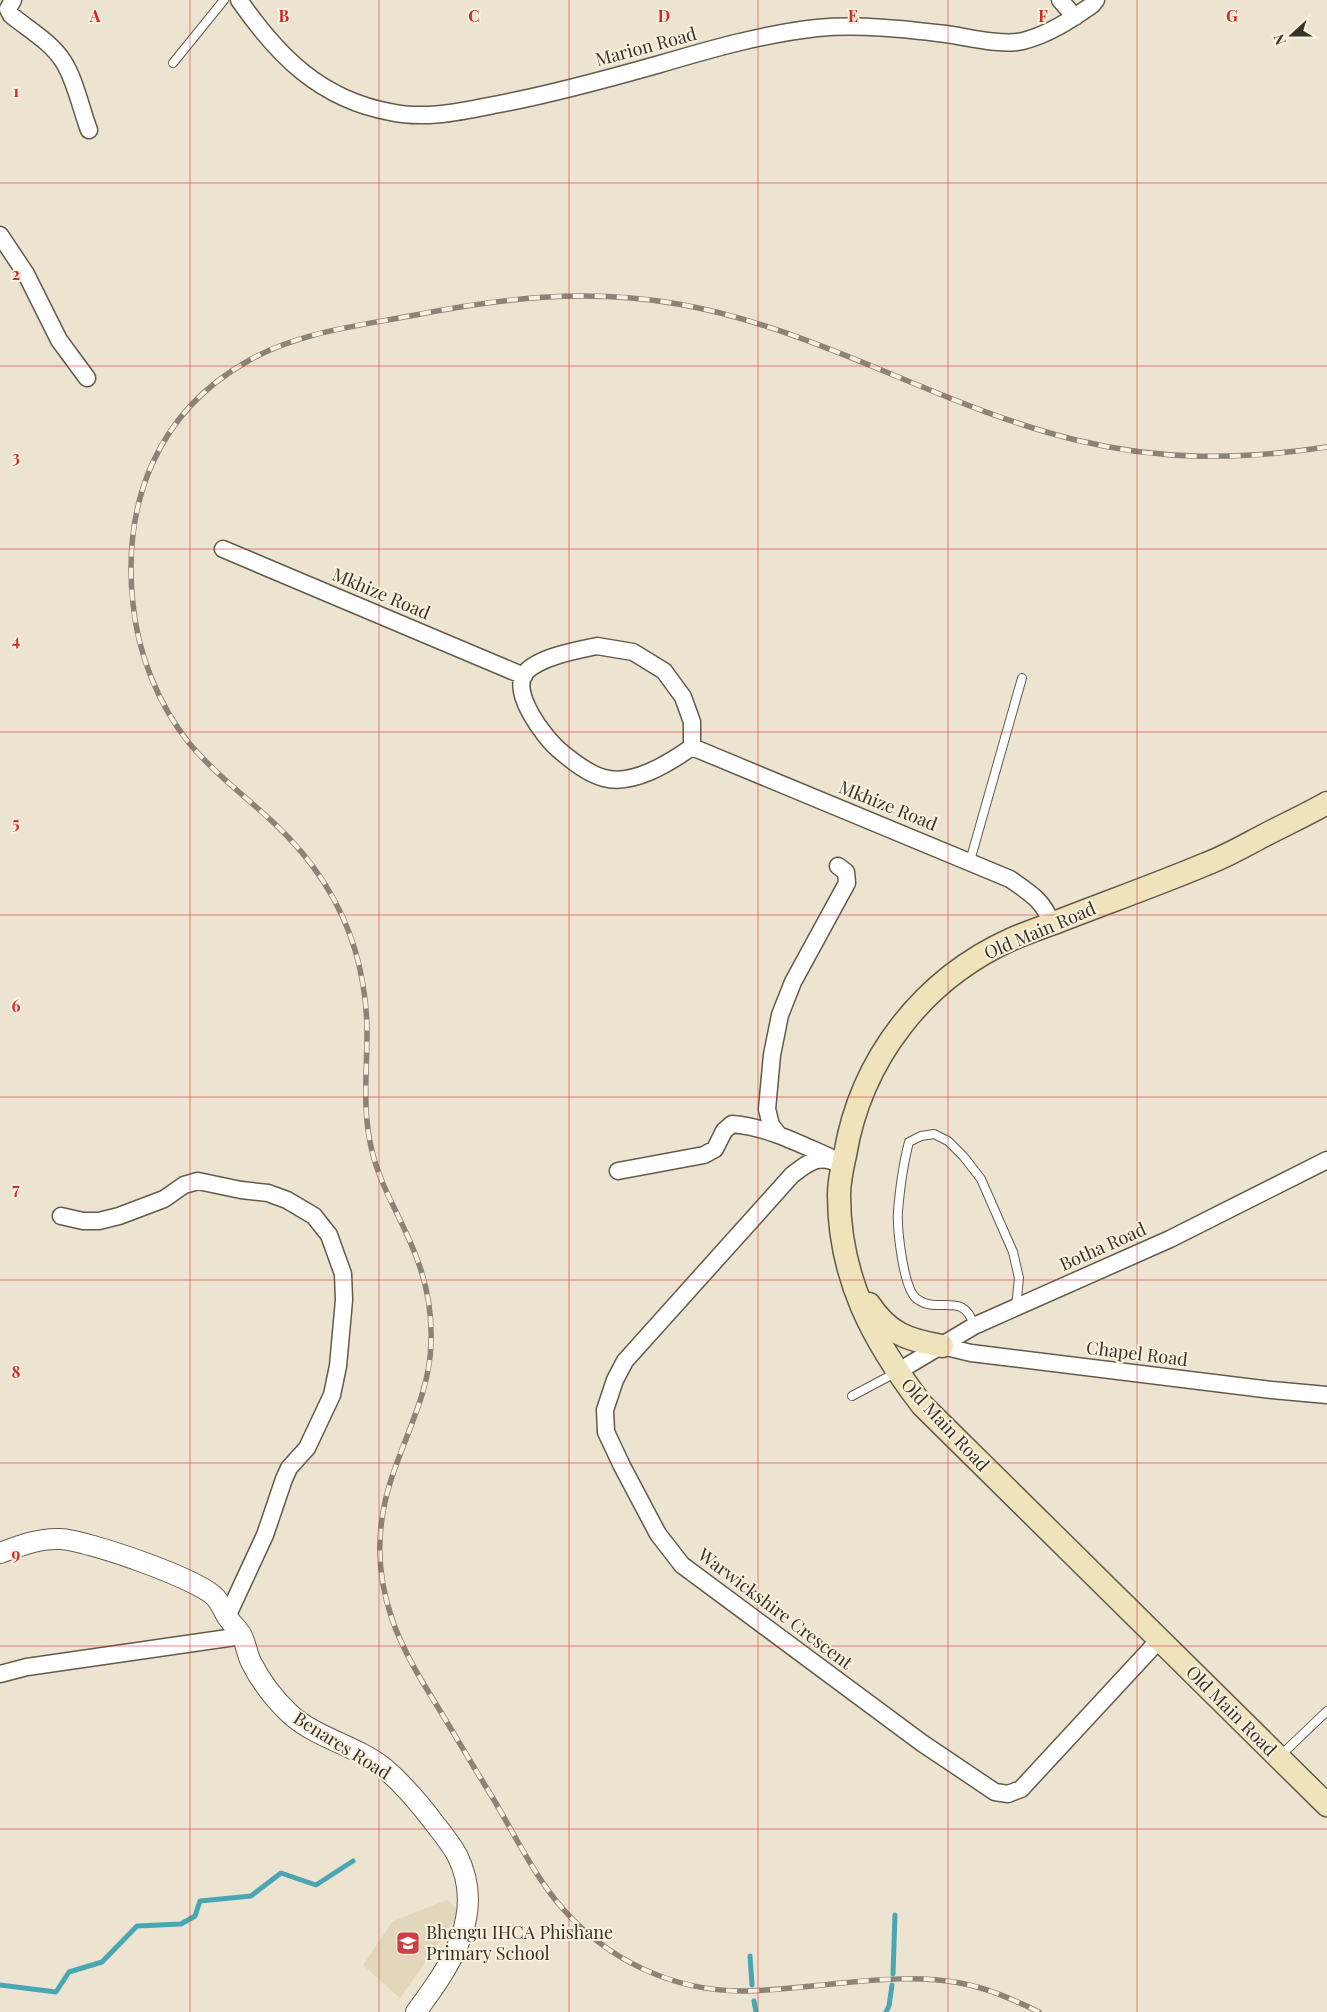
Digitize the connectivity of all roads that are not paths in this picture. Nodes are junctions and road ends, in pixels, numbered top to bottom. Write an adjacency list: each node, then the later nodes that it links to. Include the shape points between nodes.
1 (13, 0): 8 (street, via 8,10 12,15 63,60)
2 (224, 0): 7 (lane)
3 (239, 0): 6 (street, Marion Road, via 284,57 326,90 354,102 414,116 447,114 526,99 741,41 818,28 873,27 993,41 1021,41 1052,32)
4 (1060, 0): 6 (street)
5 (1096, 0): 6 (street, Marion Road)
6 (1075, 17)
7 (173, 64)
8 (89, 130)
9 (0, 236): 10 (street, via 26,274 60,340)
10 (87, 378)
11 (223, 549): 12 (street, Mkhize Road)
12 (524, 676): 14 (street, via 521,682 523,695 536,723 558,750 582,768 604,778 644,774); 14 (street, via 542,662 573,651 597,646 633,652 664,670 683,697 692,722)
13 (1022, 678): 16 (lane)
14 (692, 748): 16 (street, Mkhize Road)
15 (1327, 803): 18 (main road, Old Main Road, via 1208,864)
16 (970, 861): 18 (street, Mkhize Road, via 1010,879 1037,897)
17 (838, 866): 19 (street, via 846,872 847,884 793,982 780,1015 767,1109 771,1125)
18 (1052, 924): 21 (main road, Old Main Road, via 1011,939 976,958 934,990 910,1014 870,1073 848,1136)
19 (778, 1134): 21 (street); 22 (street, via 749,1125 732,1124 724,1130 715,1149 704,1155)
20 (1327, 1160): 25 (street, Botha Road, via 1170,1239)
21 (843, 1164): 24 (main road, Old Main Road, via 838,1193); 34 (street, Warwickshire Crescent, via 819,1159 792,1175 625,1361 618,1374 605,1410 606,1432 658,1534 682,1566 922,1743 995,1792 1008,1794 1021,1789)
22 (618, 1171)
23 (61, 1216): 32 (street, via 99,1221 119,1216 164,1199 184,1185 198,1181 268,1193 287,1200 314,1216 329,1236 343,1274 344,1300 332,1395 307,1448 284,1479 266,1535)
24 (849, 1274): 27 (main road, via 876,1315 891,1330 904,1337); 28 (main road, Old Main Road, via 872,1330)
25 (1016, 1307): 26 (street, Botha Road); 26 (lane, via 1019,1278 1013,1252 981,1179 948,1141 934,1134 921,1136 909,1142 898,1213 903,1267 909,1290 916,1299 925,1303 961,1307 968,1311)
26 (974, 1326): 27 (street, Botha Road)
27 (942, 1346): 28 (street, Botha Road); 29 (street, Chapel Road, via 971,1353)
28 (897, 1372): 30 (lane); 34 (main road, Old Main Road, via 922,1405)
29 (1327, 1395)
30 (852, 1396)
31 (0, 1553): 32 (street, Benares Road, via 39,1541 60,1539 84,1543 183,1577 215,1597)
32 (227, 1617): 33 (street, Benares Road)
33 (242, 1636): 35 (street, via 34,1666); 39 (street, Benares Road, via 251,1661 275,1700 294,1718 383,1767 420,1805 457,1855 468,1890 468,1912 460,1942 442,1978)
34 (1159, 1640): 37 (main road, Old Main Road)
35 (0, 1674)
36 (1327, 1711): 37 (lane)
37 (1278, 1757): 38 (main road, Old Main Road)
38 (1327, 1805)
39 (416, 2012)

